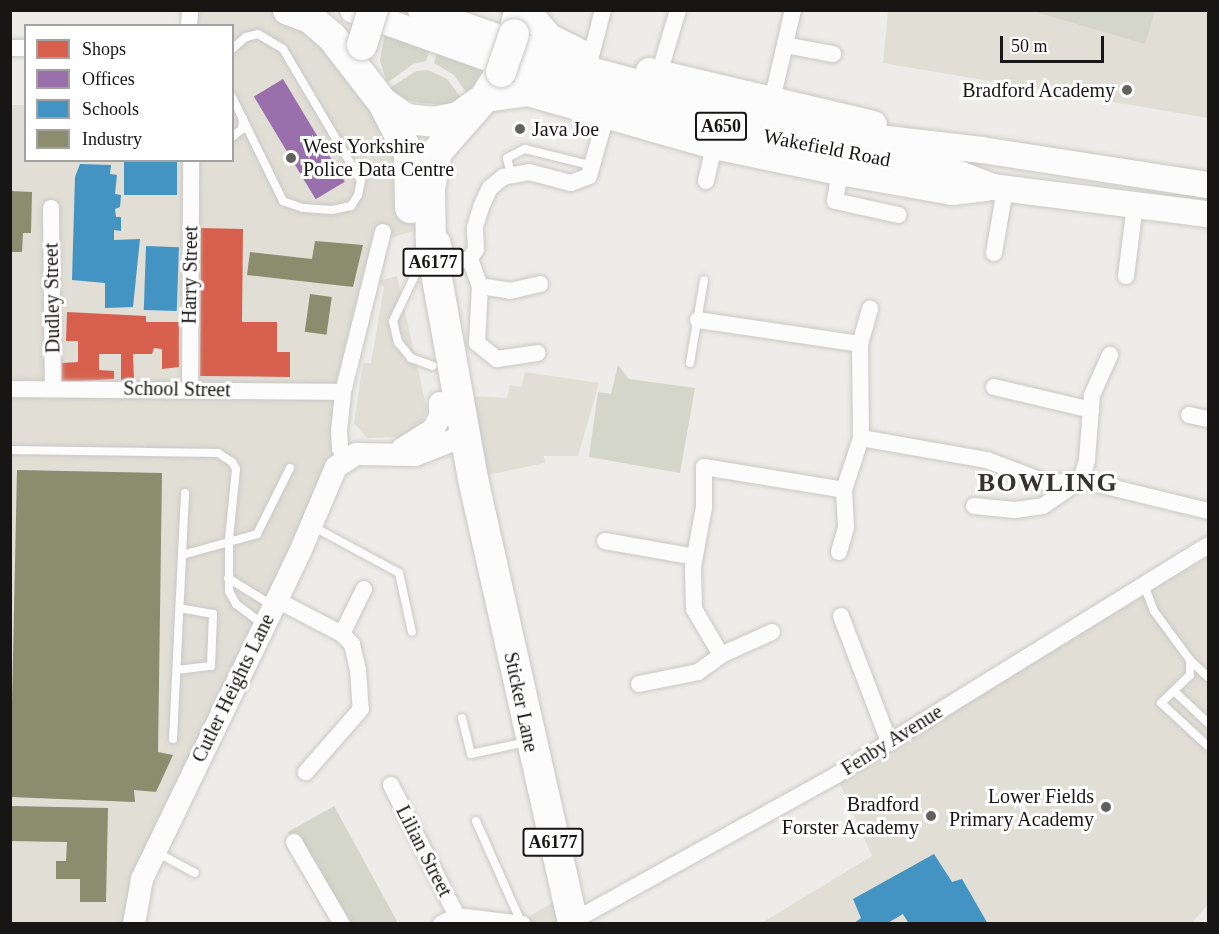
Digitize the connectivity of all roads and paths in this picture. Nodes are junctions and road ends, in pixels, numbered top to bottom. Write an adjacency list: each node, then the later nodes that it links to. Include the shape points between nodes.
1 (288, 10): 15 (highway, via 310,18 332,37)
2 (353, 10): 9 (main road, A650)
3 (373, 10): 15 (highway, bridge, via 362,45)
4 (421, 10): 9 (main road, A650)
5 (603, 10): 12 (street)
6 (678, 10): 14 (street)
7 (793, 10): 10 (street)
8 (520, 18): 12 (main road, A650); 17 (highway, Sticker Lane, bridge, via 501,72)
9 (457, 36): 24 (main road, Wakefield Road / A650, via 818,131); 31 (main road, Wakefield Road / A650, via 578,90 764,137 954,172)
10 (785, 45): 13 (street); 16 (street)
11 (234, 47): 21 (lane, via 246,37 258,34 283,49 361,181 351,206 332,210 283,201)
12 (591, 56): 14 (main road, A650)
13 (833, 56)
14 (659, 74): 16 (main road, A650)
15 (362, 78): 19 (highway)
16 (772, 99): 24 (main road, A650)
17 (481, 101): 19 (highway, via 458,117 434,122 407,119); 20 (main road, via 528,93); 32 (highway, Sticker Lane / A6177, via 436,152)
18 (234, 102): 21 (lane)
19 (383, 104): 55 (highway, Sticker Lane / A6177, via 404,140 410,161 414,277)
20 (606, 116): 23 (main road); 26 (street)
21 (243, 119): 22 (lane, via 243,129)
22 (234, 136)
23 (714, 146): 27 (main road); 29 (street)
24 (982, 150): 30 (main road, Wakefield Road / A650)
25 (191, 162): 53 (street, Harry Street)
26 (595, 163): 28 (street, via 589,176 571,183 529,172); 28 (lane, via 589,165 525,149 507,158)
27 (840, 172): 31 (main road, via 952,192); 36 (street, via 835,201)
28 (510, 174): 39 (street, via 490,188 478,215 476,249)
29 (706, 181)
30 (1209, 185)
31 (999, 188): 33 (main road, Wakefield Road / A650); 38 (street)
32 (430, 189): 39 (street, via 439,197 446,257 453,262); 59 (highway, Sticker Lane / A6177, via 435,275)
33 (1135, 205): 35 (main road, Wakefield Road / A650); 40 (street)
34 (51, 208): 52 (street, Dudley Street)
35 (1209, 214)
36 (898, 216)
37 (383, 232): 54 (street)
38 (994, 253)
39 (470, 259): 43 (street)
40 (1126, 276)
41 (704, 280): 45 (lane)
42 (540, 284): 43 (street, via 510,291)
43 (480, 286): 47 (street, via 476,337 482,350 497,359)
44 (870, 308): 46 (street)
45 (698, 320): 46 (street); 49 (lane)
46 (860, 344): 60 (street)
47 (538, 353)
48 (1110, 355): 56 (street, via 1092,395)
49 (690, 363)
50 (994, 387): 56 (street)
51 (10, 388): 52 (street, School Street)
52 (53, 388): 53 (street, School Street)
53 (190, 389): 54 (street, School Street)
54 (343, 392): 63 (street, via 339,431)
55 (440, 403): 59 (highway, Sticker Lane / A6177); 62 (street, via 440,417 433,430)
56 (1091, 410): 65 (street, via 1087,460)
57 (1189, 415): 58 (street)
58 (1209, 419)
59 (460, 437): 62 (street, via 414,454); 95 (highway, Sticker Lane / A6177, via 473,479)
60 (861, 438): 65 (street, via 987,460 1048,483); 66 (street)
61 (10, 450): 71 (lane, via 218,453 236,469)
62 (395, 452): 63 (street)
63 (345, 458): 70 (street, Cutler Heights Lane, via 332,473)
64 (290, 468): 71 (lane, via 258,534)
65 (1081, 480): 68 (street, via 1043,506 1015,510); 69 (street)
66 (844, 490): 74 (street, via 846,528); 76 (street, via 704,467 704,507)
67 (185, 493): 75 (lane)
68 (974, 506)
69 (1209, 511)
70 (312, 525): 81 (street, Cutler Heights Lane); 83 (lane, via 399,573)
71 (229, 539): 75 (lane); 77 (lane)
72 (605, 541): 76 (street)
73 (1209, 545): 78 (street, Fenby Avenue)
74 (839, 552)
75 (182, 555): 80 (lane)
76 (695, 557): 86 (street, via 694,609)
77 (228, 578): 81 (lane); 81 (lane, via 236,604)
78 (1144, 585): 87 (lane, via 1154,611); 96 (street, Fenby Avenue)
79 (364, 589): 85 (street)
80 (180, 608): 88 (lane); 88 (lane, via 213,614 211,666)
81 (271, 610): 85 (street); 102 (street, Cutler Heights Lane)
82 (841, 616): 96 (street)
83 (412, 632)
84 (772, 632): 86 (street)
85 (342, 634): 98 (street, via 352,644 361,709)
86 (721, 655): 90 (street, via 698,672)
87 (1190, 660): 89 (lane); 91 (lane, via 1190,675)
88 (177, 670): 94 (lane)
89 (1209, 677)
90 (639, 684)
91 (1174, 691): 93 (lane); 97 (lane, via 1161,703)
92 (462, 718): 95 (lane, via 471,754)
93 (1209, 723)
94 (173, 739)
95 (529, 741): 106 (highway, Sticker Lane / A6177)
96 (889, 742): 106 (street, Fenby Avenue)
97 (1209, 746)
98 (306, 772)
99 (391, 785): 104 (street, Lilian Street)
100 (476, 821): 105 (lane)
101 (294, 842): 108 (street)
102 (155, 852): 103 (lane); 107 (street, Cutler Heights Lane, via 142,879)
103 (195, 873)
104 (449, 920): 105 (street)
105 (522, 923)
106 (572, 923)
107 (134, 924)
108 (342, 924)

